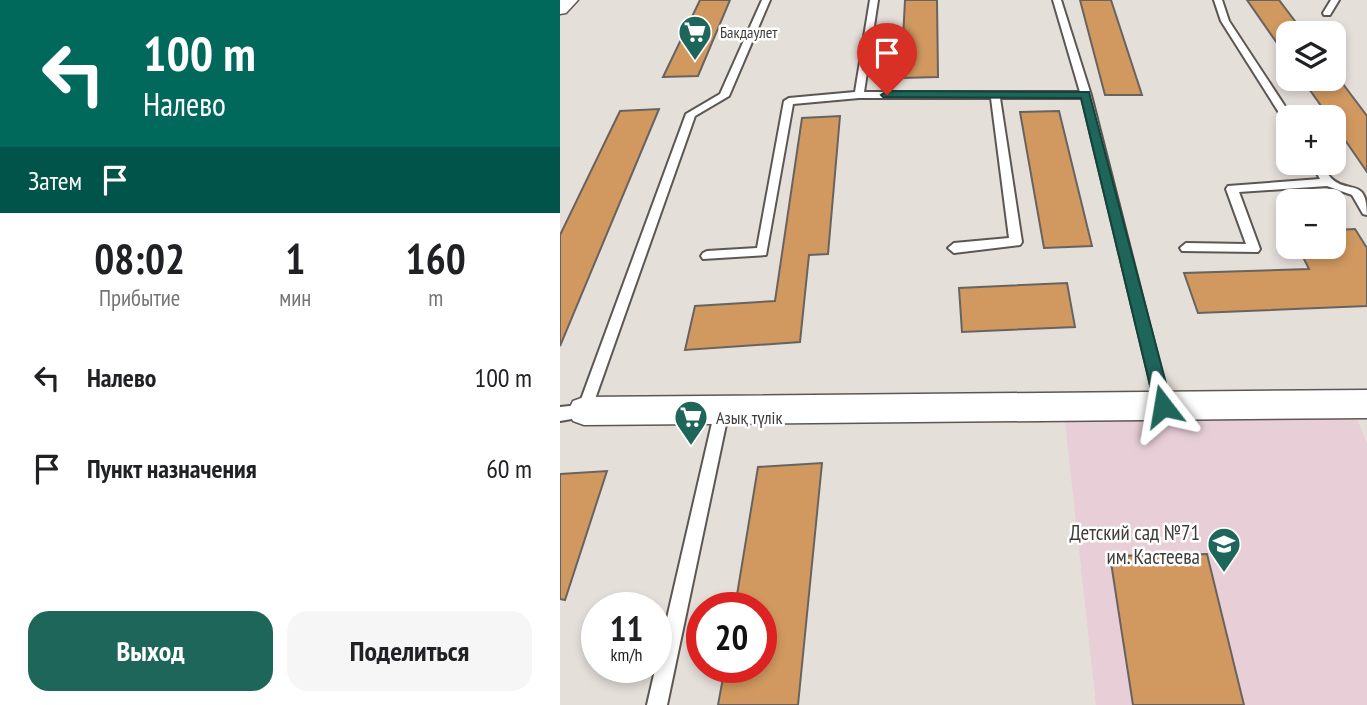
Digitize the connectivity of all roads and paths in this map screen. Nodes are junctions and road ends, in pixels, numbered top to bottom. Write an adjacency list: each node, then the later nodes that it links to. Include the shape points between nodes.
1 (569, 0): 7 (street)
2 (766, 0): 22 (lane, via 724,96 691,114)
3 (874, 0): 10 (lane)
4 (1056, 0): 9 (lane)
5 (1218, 0): 12 (lane, via 1226,21)
6 (1335, 0): 8 (lane)
7 (560, 9)
8 (1327, 13)
9 (1086, 94): 11 (lane); 19 (lane)
10 (859, 95): 11 (lane); 18 (lane, via 789,101 762,252)
11 (995, 95): 16 (lane, via 1016,242)
12 (1279, 105)
13 (1324, 175): 14 (lane)
14 (1328, 182): 15 (lane, via 1356,192); 17 (lane, via 1232,189 1254,249)
15 (1367, 211)
16 (954, 248)
17 (1186, 248)
18 (707, 256)
19 (1163, 406): 20 (street); 21 (street)
20 (1366, 407)
21 (722, 410): 22 (street); 23 (lane)
22 (572, 413)
23 (657, 705)

